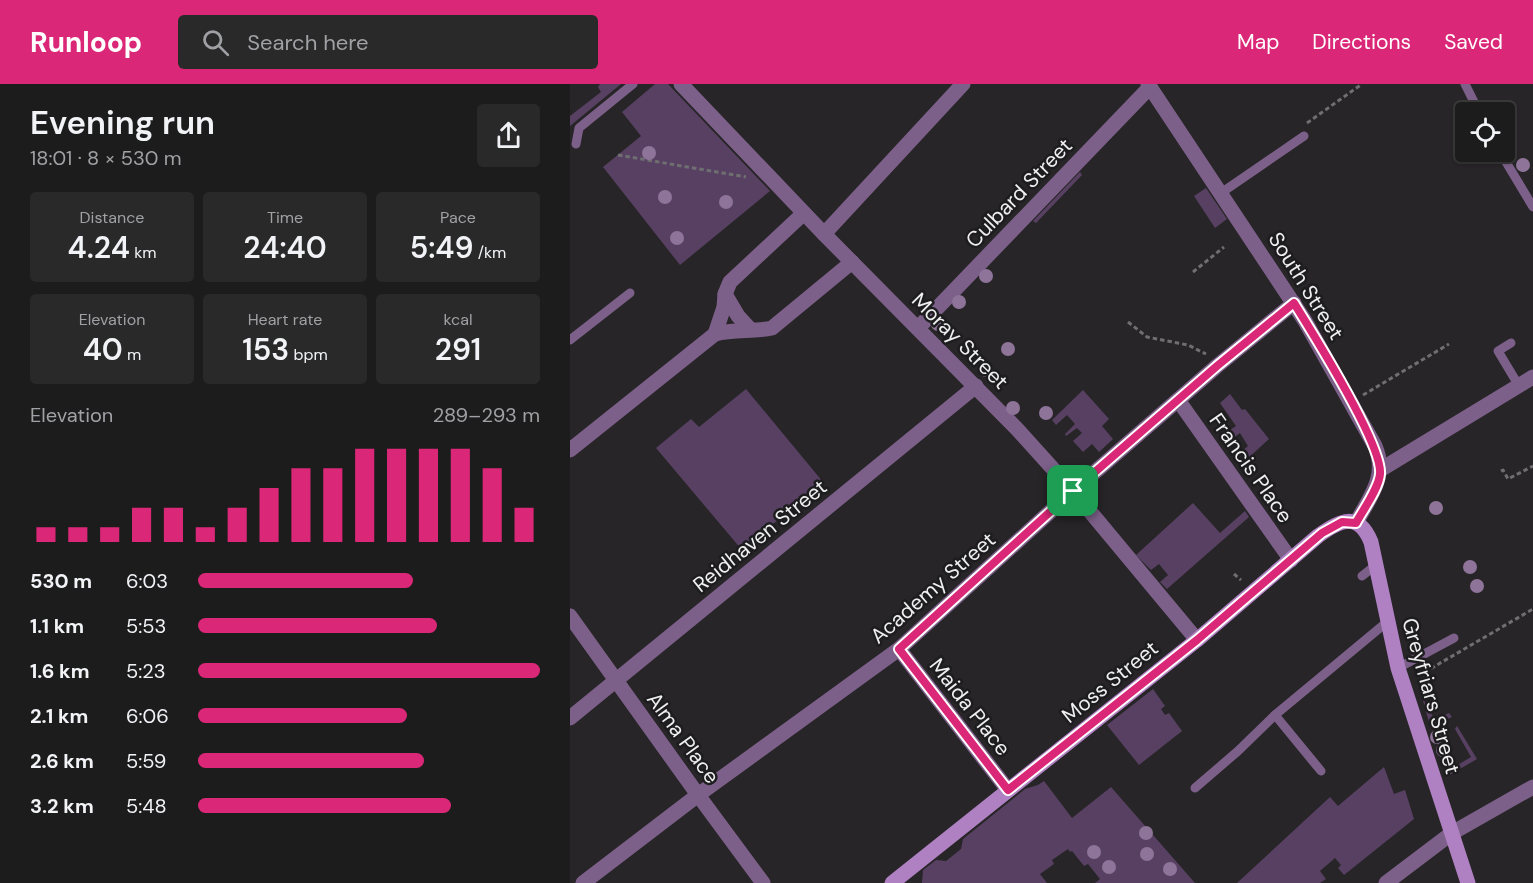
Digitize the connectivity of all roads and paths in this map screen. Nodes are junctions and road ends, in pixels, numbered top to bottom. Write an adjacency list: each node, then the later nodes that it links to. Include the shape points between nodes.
1 (633, 84): 8 (lane, via 579,128)
2 (681, 84): 11 (street, Moray Street)
3 (963, 84): 15 (street)
4 (1465, 84): 6 (lane)
5 (1149, 86): 12 (street, South Street); 23 (street, Culbard Street, via 973,278)
6 (1474, 102)
7 (1304, 136): 12 (lane)
8 (576, 144)
9 (618, 155): 11 (path)
10 (1506, 162): 13 (lane)
11 (775, 182): 14 (street, Moray Street)
12 (1221, 194): 21 (street, South Street)
13 (1533, 207)
14 (804, 213): 15 (street, Moray Street); 20 (street, via 732,279)
15 (824, 234): 17 (street, Moray Street)
16 (1224, 247): 18 (path)
17 (852, 262): 23 (street, Moray Street); 24 (street, via 772,328)
18 (1192, 272)
19 (630, 293): 26 (lane)
20 (725, 294): 24 (street); 25 (street)
21 (1294, 303): 29 (street, Academy Street); 33 (street, South Street)
22 (1128, 322): 29 (path, via 1147,337 1188,345 1209,355)
23 (918, 328): 31 (street, Moray Street)
24 (750, 329): 25 (street)
25 (715, 334): 35 (street)
26 (570, 340)
27 (1510, 343): 32 (lane, via 1498,351)
28 (1449, 344): 33 (path)
29 (1217, 366): 34 (street, Academy Street)
30 (1533, 377): 32 (street)
31 (976, 386): 39 (street, Moray Street); 53 (street, Reidhaven Street)
32 (1519, 386): 37 (street)
33 (1344, 395): 37 (street, South Street, via 1377,451)
34 (1178, 400): 39 (street, Academy Street); 41 (street, Francis Place)
35 (570, 450)
36 (1533, 466): 38 (path, via 1508,479)
37 (1380, 470): 40 (street, via 1378,482)
38 (1502, 471)
39 (1073, 491): 50 (street, Moray Street); 51 (street, Academy Street)
40 (1356, 523): 41 (street, Moss Street, via 1348,521 1333,526); 42 (street, Greyfriars Street, via 1367,533)
41 (1291, 560): 50 (street, Moss Street)
42 (1376, 565): 44 (lane); 48 (street, Greyfriars Street)
43 (1234, 574): 45 (path)
44 (1362, 576)
45 (1240, 581)
46 (1533, 609): 54 (path)
47 (570, 616): 53 (street, Alma Place)
48 (1387, 622): 52 (street, Greyfriars Street); 55 (lane)
49 (1454, 638): 52 (lane)
50 (1197, 640): 60 (street, Moss Street)
51 (899, 649): 60 (street, Maida Place); 61 (street, Academy Street)
52 (1398, 668): 54 (street, Greyfriars Street)
53 (616, 681): 56 (street, Reidhaven Street); 61 (street, Alma Place)
54 (1403, 685): 62 (street, Greyfriars Street)
55 (1275, 715): 57 (lane); 59 (lane)
56 (570, 718)
57 (1322, 771)
58 (1533, 787): 62 (street)
59 (1195, 788)
60 (1008, 790): 63 (street, Moss Street)
61 (698, 795): 64 (street, Academy Street); 65 (street, Alma Place)
62 (1452, 833): 66 (street); 67 (street, Greyfriars Street)
63 (894, 882)
64 (583, 883)
65 (764, 883)
66 (1386, 883)
67 (1468, 883)

